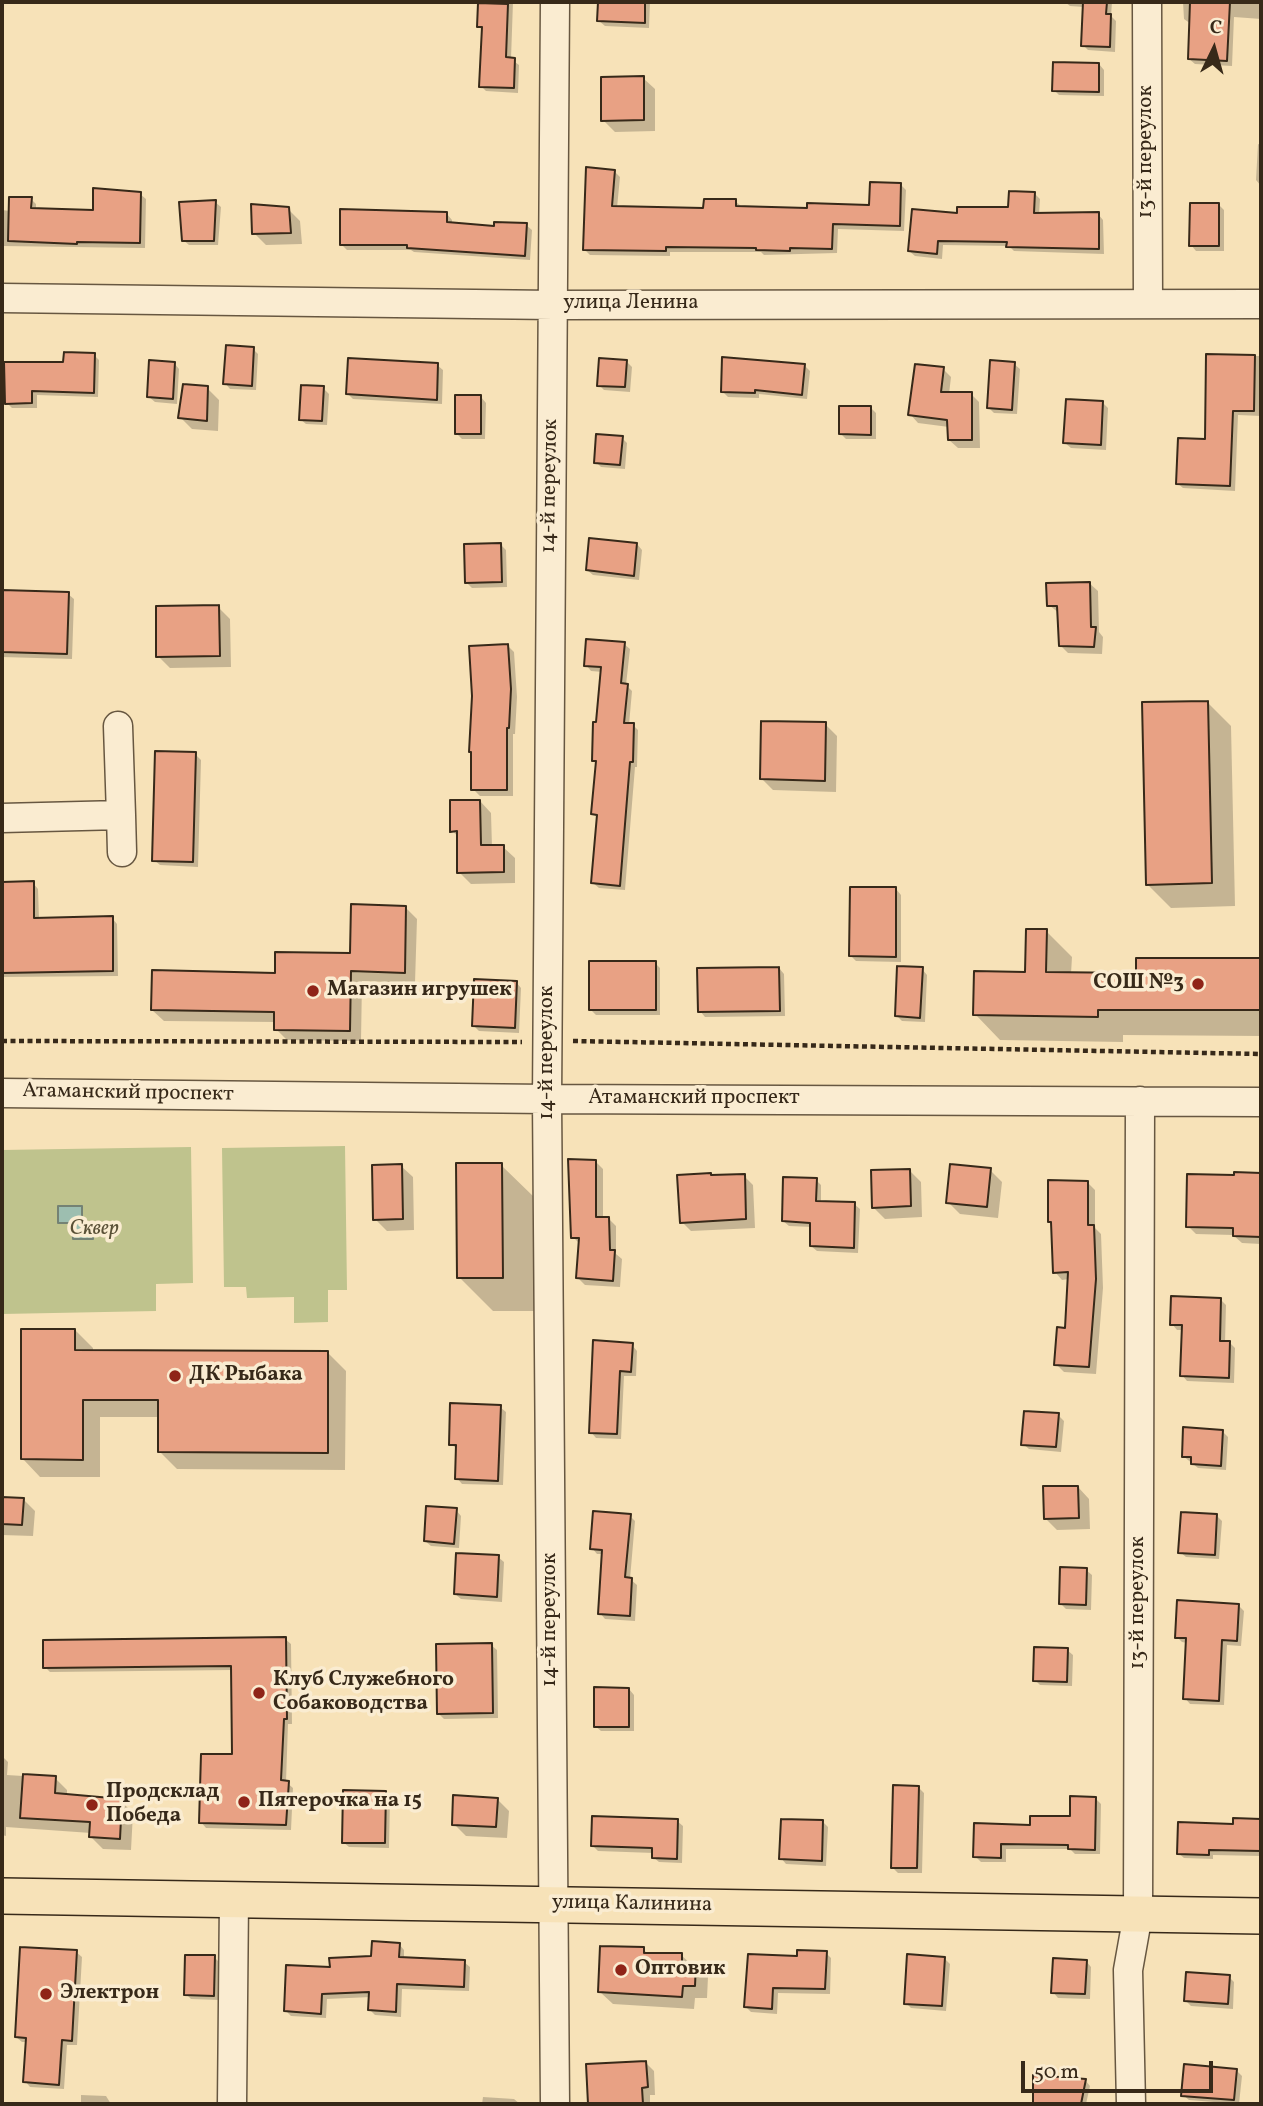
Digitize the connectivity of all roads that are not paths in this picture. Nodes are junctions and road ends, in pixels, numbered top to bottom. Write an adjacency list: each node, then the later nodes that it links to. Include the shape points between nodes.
1 (555, 2): 5 (street, 14-й переулок)
2 (1147, 2): 4 (street, 13-й переулок)
3 (2, 298): 5 (street, улица Ленина)
4 (1148, 303): 5 (street, улица Ленина); 6 (street, улица Ленина)
5 (553, 304): 12 (street, 14-й переулок)
6 (1261, 304)
7 (118, 726): 8 (street)
8 (121, 815): 9 (street); 10 (street)
9 (2, 818)
10 (121, 852)
11 (2, 1093): 12 (street, Атаманский проспект)
12 (547, 1099): 13 (street, Атаманский проспект); 17 (street, 14-й переулок)
13 (1140, 1101): 14 (street, Атаманский проспект); 18 (street, 13-й переулок)
14 (1261, 1101)
15 (2, 1896): 16 (main road, улица Калинина)
16 (234, 1899): 17 (main road, улица Калинина); 20 (street)
17 (553, 1903): 18 (main road, улица Калинина); 21 (street, 14-й переулок)
18 (1138, 1914): 19 (main road, улица Калинина); 22 (street, 13-й переулок, via 1128,1970)
19 (1261, 1916)
20 (232, 2104)
21 (555, 2104)
22 (1131, 2104)

